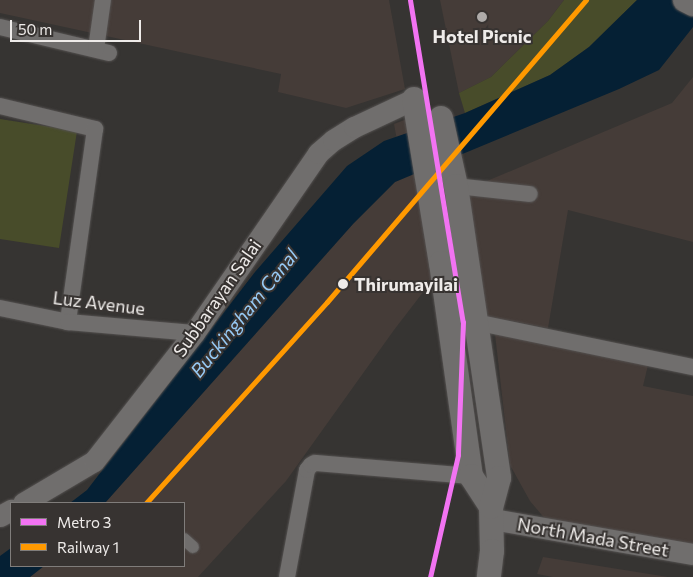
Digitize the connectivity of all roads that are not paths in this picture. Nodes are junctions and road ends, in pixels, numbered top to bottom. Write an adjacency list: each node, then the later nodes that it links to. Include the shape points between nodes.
1 (103, 0): 4 (street, via 102,51)
2 (685, 0): 3 (main road)
3 (693, 4)
4 (0, 27)
5 (414, 99): 7 (main road); 13 (street, Subbarayan Salai, via 354,127 318,153)
6 (0, 106): 11 (street, via 95,129)
7 (430, 122): 8 (main road); 15 (main road, via 433,210)
8 (455, 183): 9 (street); 12 (main road)
9 (530, 194)
10 (0, 308): 11 (street, Luz Avenue)
11 (68, 322): 13 (street, Luz Avenue)
12 (475, 322): 14 (street); 17 (main road, via 499,478)
13 (194, 333): 16 (street, Subbarayan Salai, via 94,460)
14 (693, 367)
15 (471, 476): 17 (main road); 19 (street, via 311,465 307,470)
16 (25, 502)
17 (492, 513): 18 (street, North Mada Street); 20 (main road)
18 (693, 554)
19 (288, 577)
20 (489, 577)

